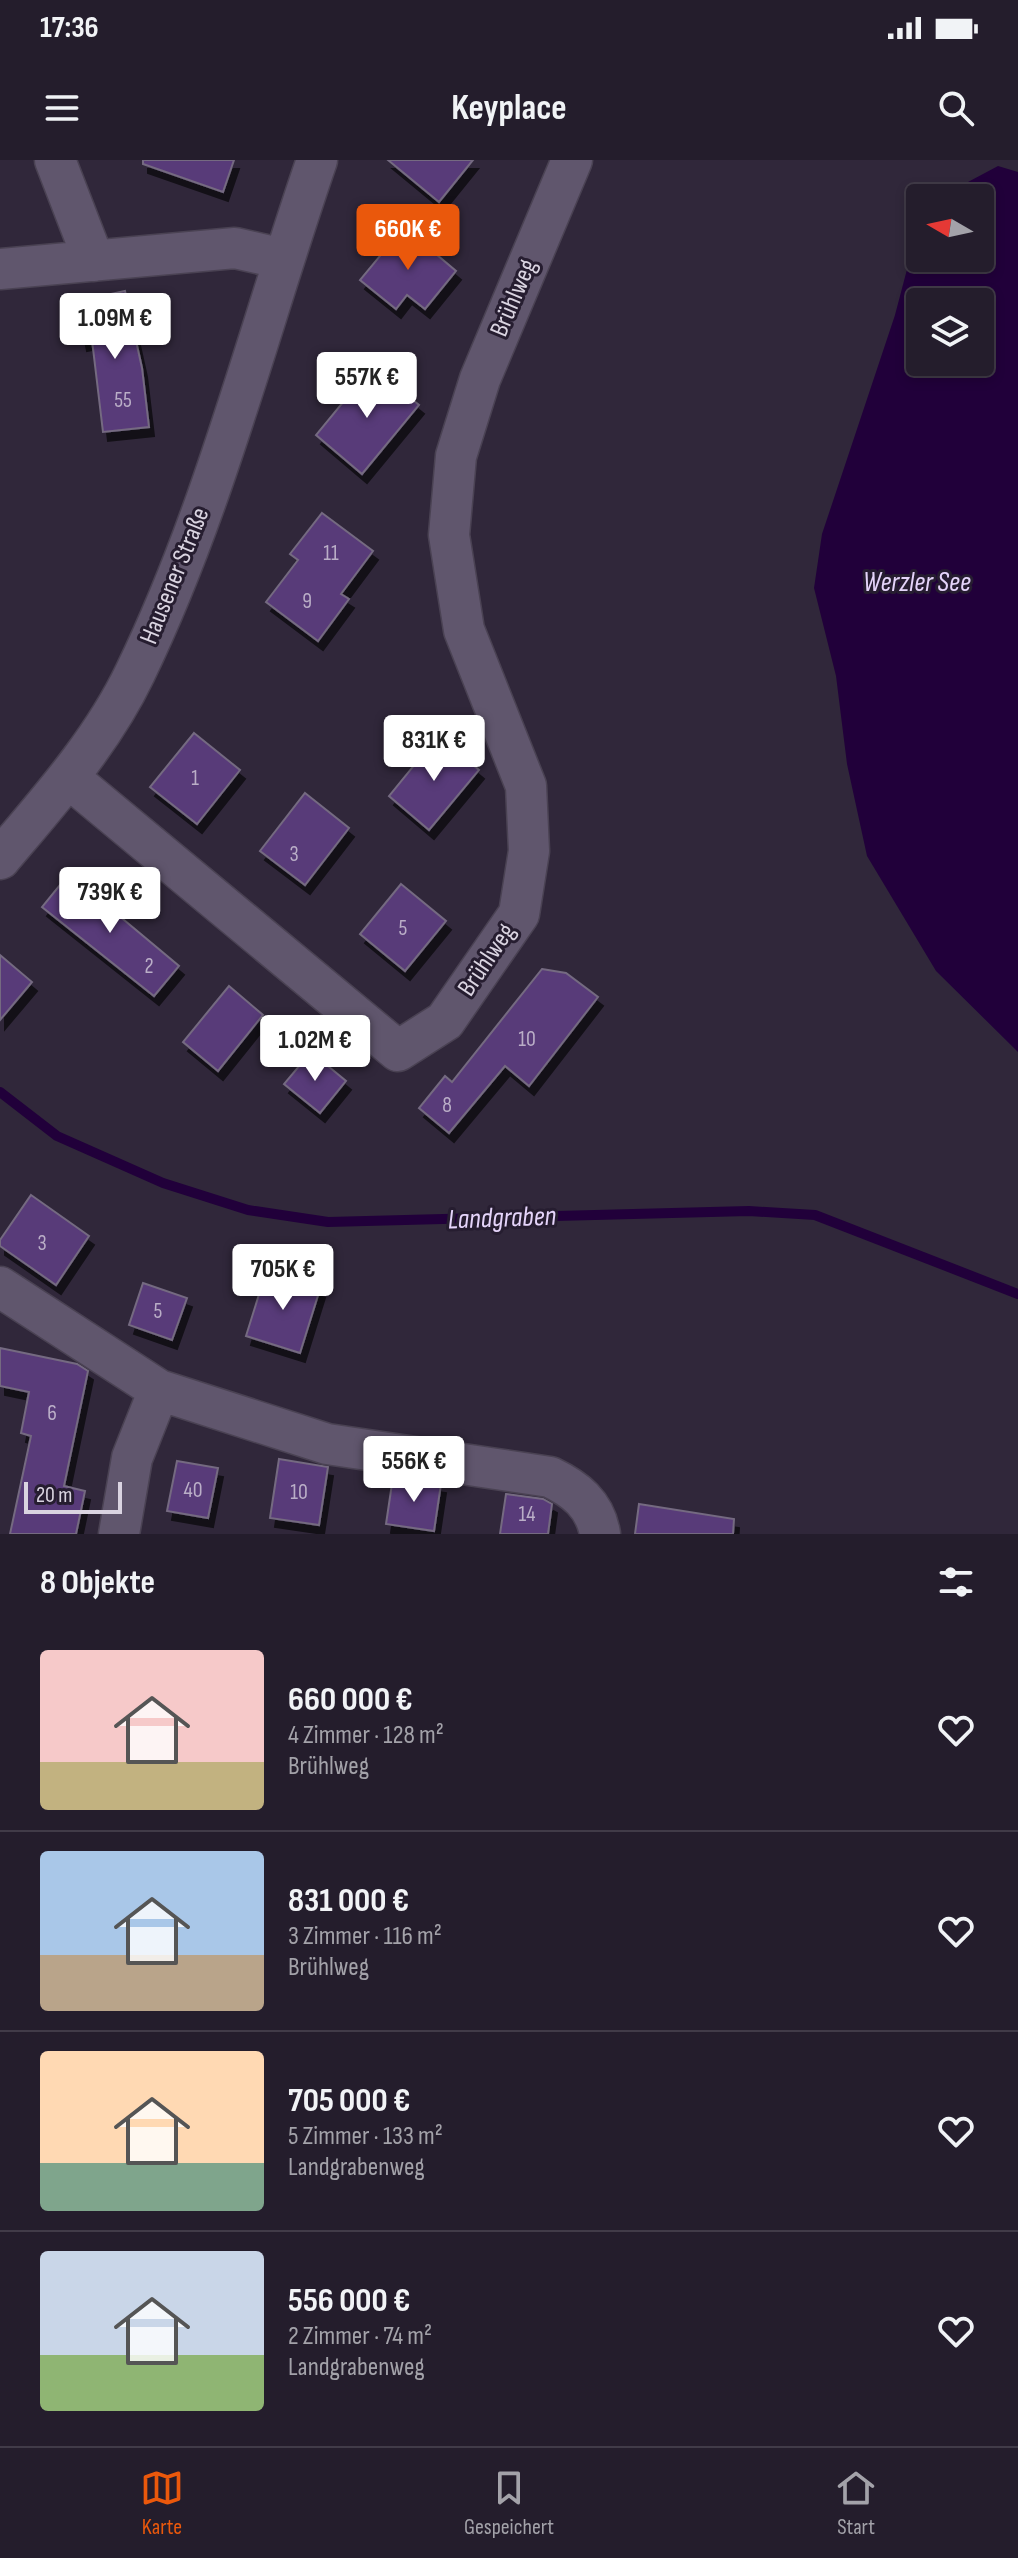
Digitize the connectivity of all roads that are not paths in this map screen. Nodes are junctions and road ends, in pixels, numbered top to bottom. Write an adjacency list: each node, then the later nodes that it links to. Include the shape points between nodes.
1 (55, 160): 5 (street)
2 (317, 160): 4 (street, Hausener Straße)
3 (572, 160): 7 (street, Brühlweg, via 480,379 456,456 449,535 456,592 464,630 526,786 529,851 519,914 445,1021 398,1051)
4 (283, 259): 5 (street, via 235,248); 7 (street, Hausener Straße, via 197,529 134,676)
5 (94, 261): 6 (street)
6 (0, 269)
7 (69, 778): 8 (street, Hausener Straße)
8 (0, 859)
9 (0, 1287): 10 (street)
10 (159, 1390): 11 (street, via 132,1458); 12 (street, via 327,1444 550,1477 578,1491 598,1520)
11 (119, 1534)
12 (600, 1534)

